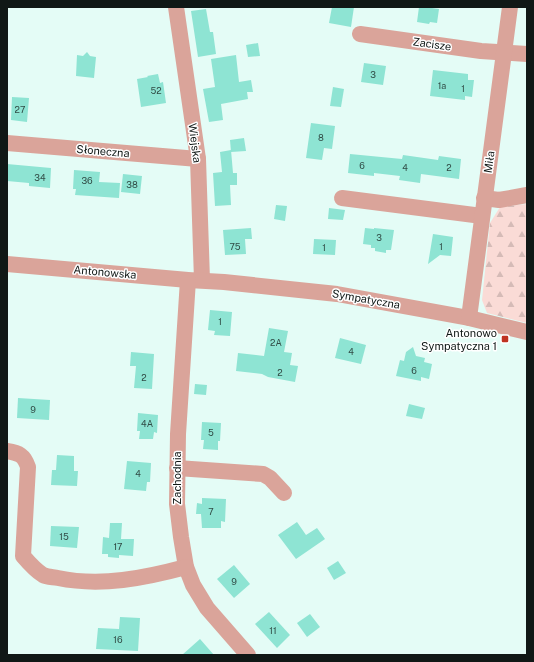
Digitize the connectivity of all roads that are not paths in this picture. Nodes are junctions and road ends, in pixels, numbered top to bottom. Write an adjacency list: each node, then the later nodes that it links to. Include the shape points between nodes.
1 (176, 7): 7 (street, Wiejska)
2 (510, 7): 4 (street, Miła)
3 (360, 34): 4 (street, Zacisze)
4 (504, 52): 5 (street, Zacisze); 10 (street, Miła)
5 (527, 54)
6 (7, 143): 7 (street, Słoneczna)
7 (198, 159): 13 (street, Wiejska)
8 (527, 194): 10 (street, via 499,200)
9 (342, 198): 11 (street)
10 (484, 198): 11 (street, Miła)
11 (482, 216): 14 (street, Miła)
12 (7, 264): 13 (street, Antonowska)
13 (195, 280): 14 (street, Sympatyczna, via 337,294); 17 (street, Zachodnia, via 179,402)
14 (469, 318): 15 (street, Sympatyczna)
15 (527, 332)
16 (7, 451): 19 (street, via 19,453 28,467 23,556 44,576 105,582 149,577)
17 (177, 468): 18 (street, via 263,474); 19 (street, Zachodnia, via 177,504)
18 (284, 493)
19 (186, 567): 20 (street, Zachodnia, via 207,608)
20 (248, 655)

